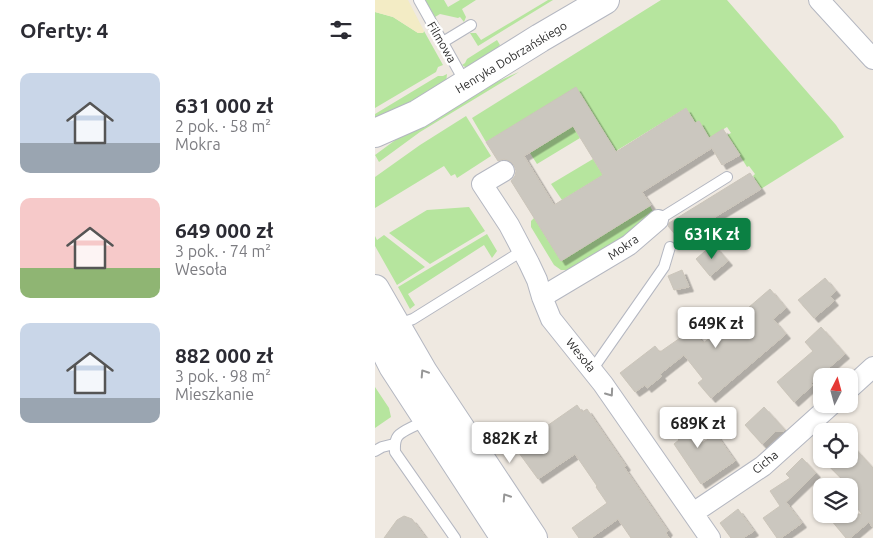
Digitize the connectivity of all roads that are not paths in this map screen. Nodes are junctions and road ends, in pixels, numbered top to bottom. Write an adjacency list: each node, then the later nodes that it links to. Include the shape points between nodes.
1 (419, 0): 5 (lane, Filmowa)
2 (605, 0): 7 (street, Henryka Dobrzańskiego)
3 (819, 0): 6 (street)
4 (471, 25): 5 (lane)
5 (443, 42): 7 (lane, Filmowa)
6 (873, 59)
7 (466, 84): 8 (street, Henryka Dobrzańskiego)
8 (418, 114): 9 (street, Henryka Dobrzańskiego); 10 (street, Henryka Dobrzańskiego, via 405,128)
9 (375, 133)
10 (375, 149)
11 (504, 171): 15 (street, Wesoła, via 483,184)
12 (727, 177): 13 (lane, Mokra)
13 (658, 220): 17 (street, Mokra, via 629,245)
14 (671, 247): 20 (lane, via 664,266)
15 (522, 250): 17 (street, Wesoła); 18 (lane, via 413,319)
16 (375, 289): 18 (street)
17 (542, 297): 20 (street, Wesoła, via 551,319)
18 (382, 328): 23 (street, via 423,372)
19 (873, 367): 21 (street)
20 (592, 370): 26 (street, Wesoła, one-way to 26)
21 (858, 381)
22 (822, 413): 26 (street, Cicha, via 763,466)
23 (440, 417): 24 (lane, via 419,423 398,436); 28 (street); 29 (street, one-way to 23)
24 (395, 444): 25 (lane); 27 (lane, via 395,452)
25 (375, 451)
26 (693, 513): 30 (street, Wesoła)
27 (455, 538)
28 (505, 538)
29 (533, 538)
30 (710, 538)

